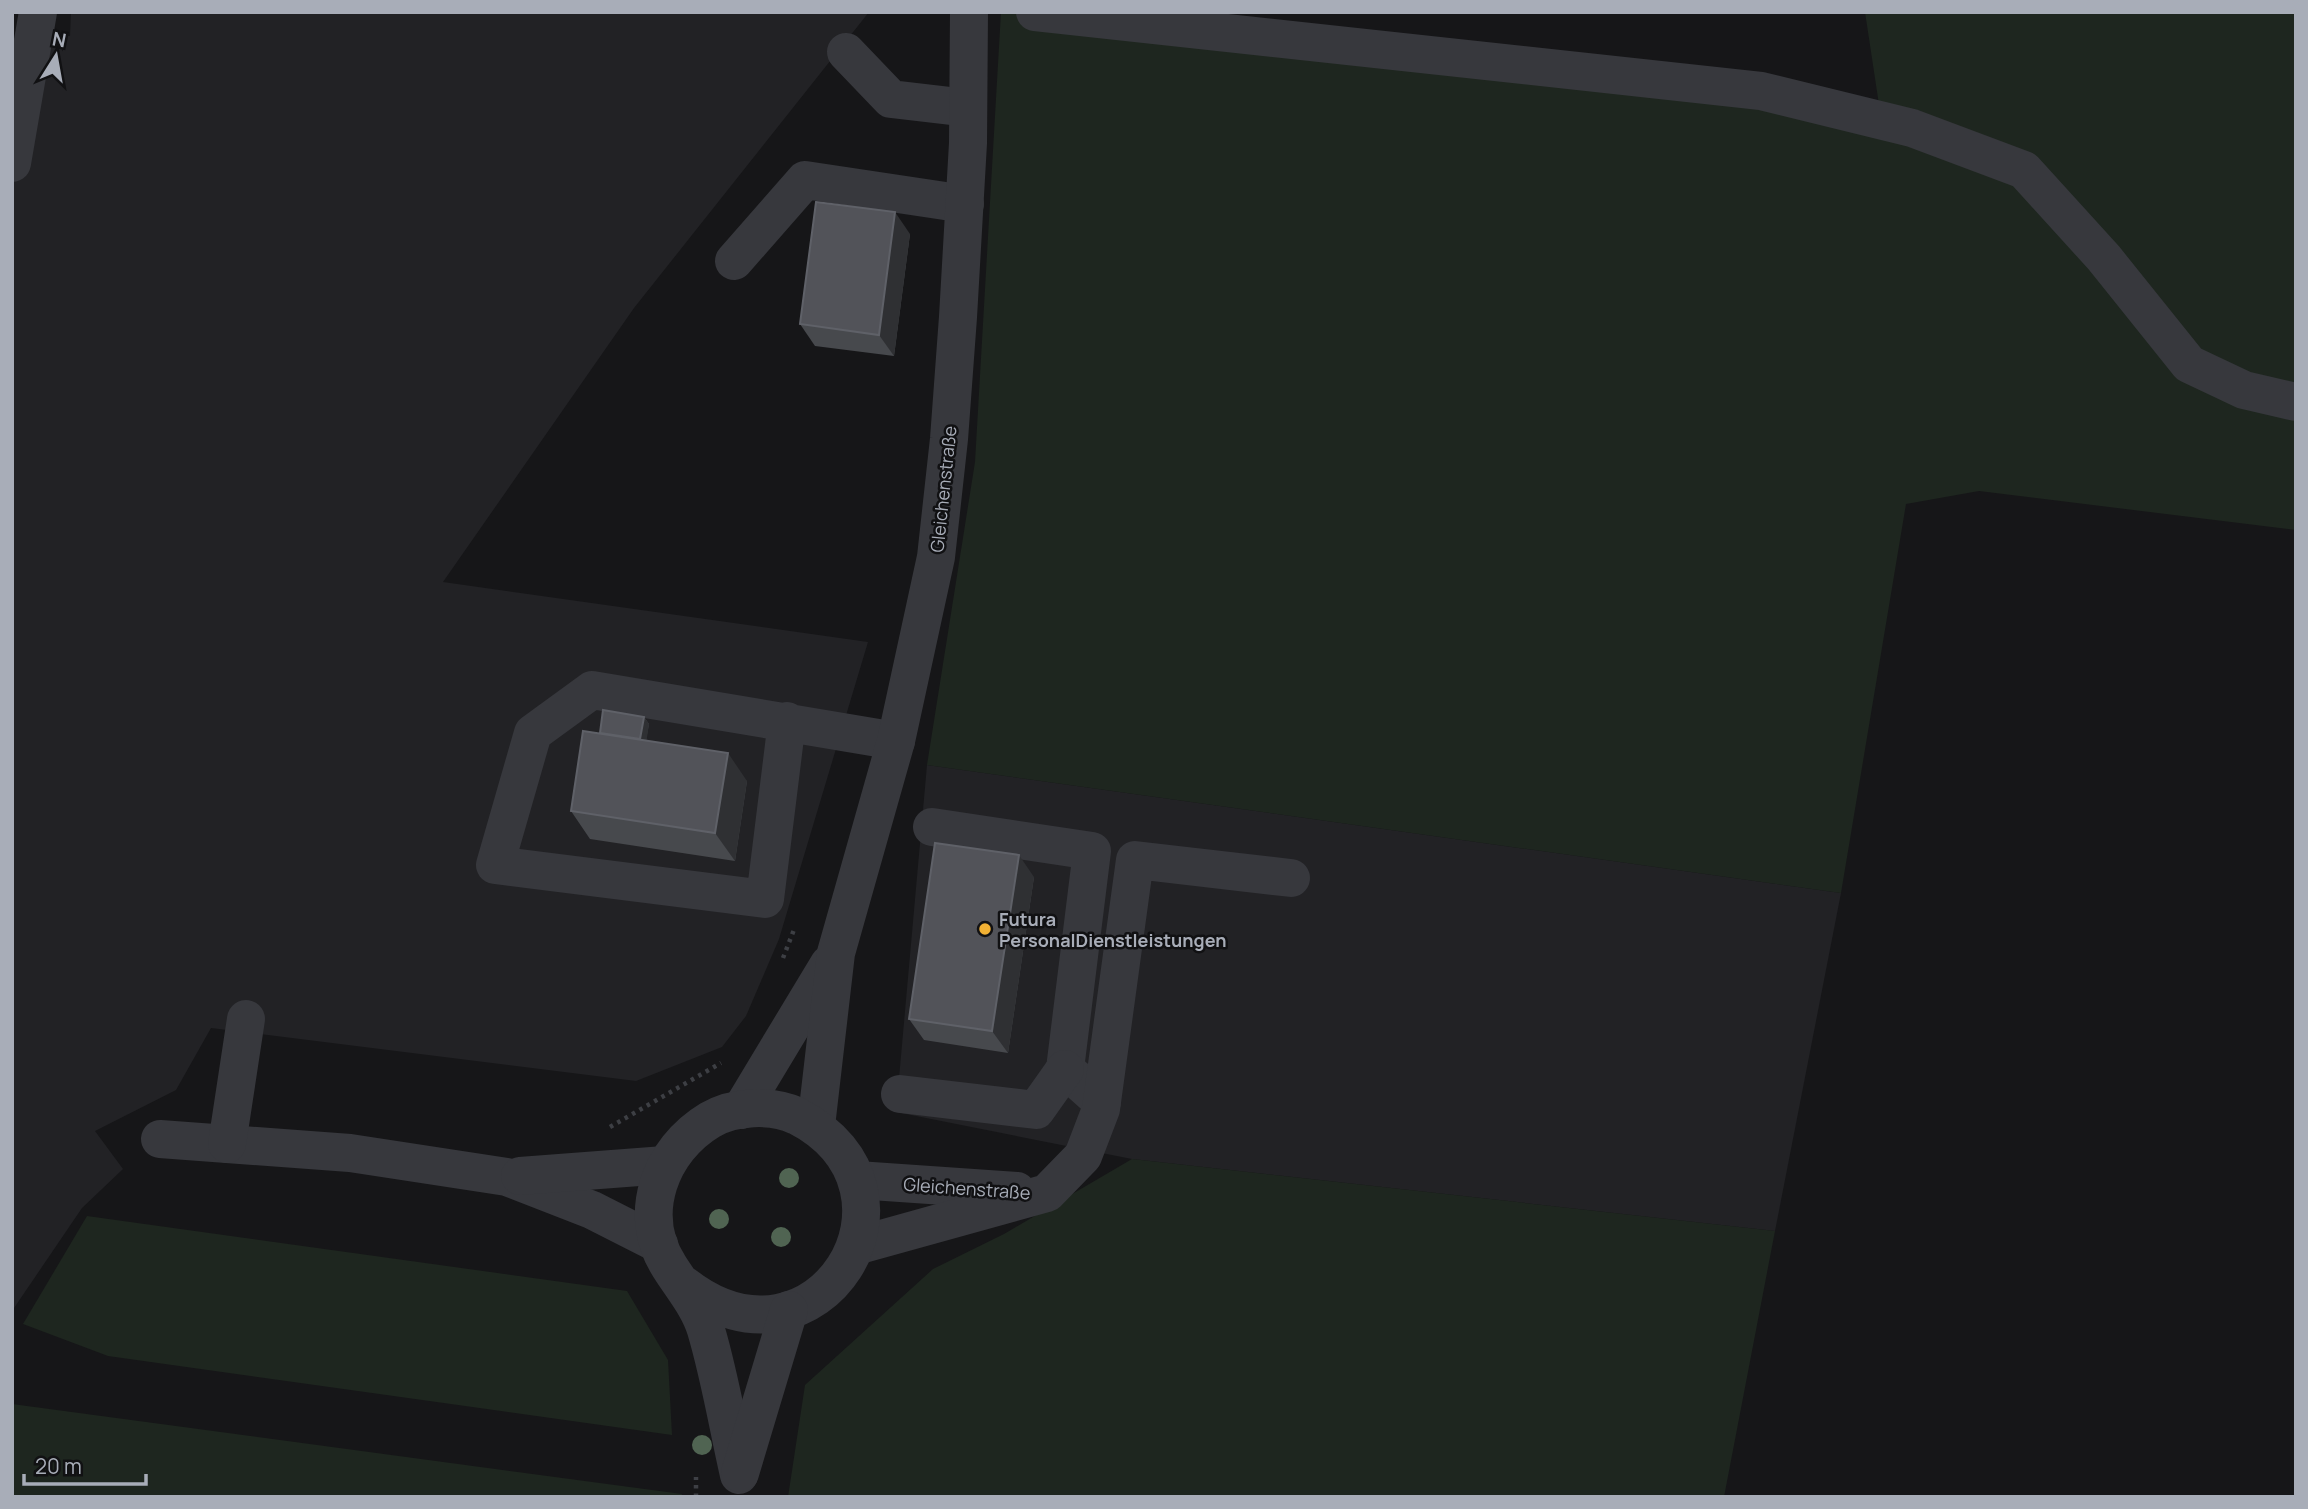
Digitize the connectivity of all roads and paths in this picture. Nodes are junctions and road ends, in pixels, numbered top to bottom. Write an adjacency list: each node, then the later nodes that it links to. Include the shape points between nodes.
1 (38, 12): 6 (street)
2 (969, 12): 5 (street, Gleichenstraße)
3 (1035, 12): 9 (street, via 1761,91 1912,128 2024,170 2105,258 2189,364 2244,390)
4 (846, 52): 5 (street, via 891,99)
5 (968, 108): 7 (street, Gleichenstraße)
6 (12, 163)
7 (965, 204): 8 (street, via 805,180); 11 (street, Gleichenstraße, via 950,439 936,557)
8 (734, 261)
9 (2296, 402)
10 (787, 721): 10 (street, via 592,690 533,733 495,865 765,899); 11 (street)
11 (896, 741): 15 (street, Gleichenstraße)
12 (932, 827): 19 (street, via 1092,851)
13 (1291, 878): 21 (street, via 1135,860)
14 (799, 919): 16 (path)
15 (836, 953): 22 (street, Gleichenstraße); 23 (street, Gleichenstraße)
16 (780, 966)
17 (246, 1019): 25 (street)
18 (727, 1060): 27 (path, via 606,1130)
19 (1065, 1069): 20 (street, via 1036,1110); 21 (street)
20 (900, 1094)
21 (1102, 1102): 30 (street, via 1083,1156)
22 (741, 1110): 23 (street, via 767,1108); 26 (street, via 696,1128)
23 (816, 1126): 29 (street, via 847,1159)
24 (160, 1139): 25 (street)
25 (227, 1144): 28 (street, via 350,1153)
26 (665, 1165): 27 (street); 31 (street, via 654,1217)
27 (599, 1170): 28 (street)
28 (507, 1177): 31 (street, via 592,1210)
29 (857, 1180): 30 (street, Gleichenstraße); 32 (street, via 861,1203)
30 (1047, 1192): 32 (street, Gleichenstraße)
31 (659, 1244): 33 (street)
32 (856, 1246): 34 (street, via 830,1287)
33 (684, 1285): 34 (street, via 706,1302 733,1313); 36 (street, via 706,1327)
34 (789, 1310): 36 (street)
35 (696, 1471): 37 (path)
36 (738, 1486)
37 (695, 1497)

